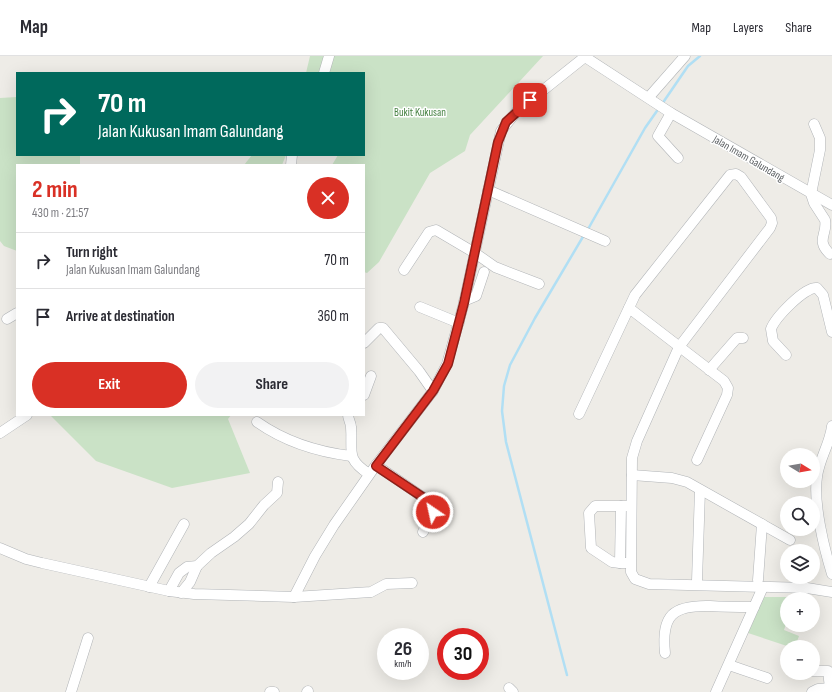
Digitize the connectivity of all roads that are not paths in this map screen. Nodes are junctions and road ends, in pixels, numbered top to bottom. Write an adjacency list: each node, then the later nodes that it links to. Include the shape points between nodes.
1 (329, 56): 4 (street)
2 (685, 56): 5 (street)
3 (586, 57): 5 (street, Jalan Imam Galundang); 9 (street, via 506,122 498,142)
4 (324, 72)
5 (650, 98): 6 (street, Jalan Imam Galundang)
6 (669, 111): 8 (street, via 658,136); 10 (street, Jalan Imam Galundang)
7 (814, 124): 10 (street, via 820,138 820,150)
8 (678, 158)
9 (488, 190): 12 (street); 13 (street)
10 (811, 194): 11 (street, Jalan Imam Galundang); 14 (street, via 825,220 822,242)
11 (832, 205)
12 (605, 241)
13 (475, 253): 15 (street, via 432,230); 17 (street, via 495,267); 18 (street)
14 (830, 254)
15 (404, 270)
16 (484, 272): 18 (street, via 476,296)
17 (539, 284)
18 (464, 301): 24 (street)
19 (420, 307): 24 (street)
20 (629, 308): 28 (street); 28 (street, via 649,276 730,175 736,174 771,218 772,223); 34 (street)
21 (829, 310): 25 (street); 29 (street, via 823,295 817,288 813,288 808,289 777,318 770,336)
22 (16, 314): 23 (street)
23 (7, 319)
24 (459, 323): 32 (street, via 448,364)
25 (832, 332)
26 (743, 338): 30 (street, via 737,338)
27 (365, 342): 32 (street, via 382,328)
28 (679, 347): 30 (street); 44 (street, via 637,441 632,458)
29 (786, 355)
30 (709, 370): 41 (street, via 724,381 728,388)
31 (371, 376): 33 (street)
32 (433, 391): 42 (street)
33 (365, 392)
34 (579, 414)
35 (24, 416): 39 (street)
36 (346, 416): 40 (street, via 351,426)
37 (257, 422): 40 (street, via 273,434 312,448)
38 (832, 426): 54 (street, via 817,476 816,488)
39 (0, 432)
40 (351, 456): 43 (street, via 354,462)
41 (697, 460)
42 (376, 466): 43 (street); 51 (street, via 430,502 433,512)
43 (370, 474): 66 (street, via 315,556)
44 (632, 475): 46 (street, via 679,479); 48 (street)
45 (278, 482): 57 (street, via 277,493 249,524)
46 (700, 490): 50 (street); 59 (street)
47 (621, 506): 48 (street); 56 (street); 56 (street, via 596,506 590,513 591,548 612,562)
48 (631, 506): 56 (street)
49 (184, 524): 62 (street)
50 (762, 524): 53 (street); 61 (street)
51 (423, 532)
52 (832, 538): 54 (street)
53 (790, 540)
54 (823, 545): 58 (street)
55 (0, 548): 62 (street, via 26,559)
56 (625, 564): 61 (street, via 635,579 648,584)
57 (197, 566): 63 (street, via 187,567 179,573); 65 (street, via 190,582)
58 (832, 574)
59 (696, 581)
60 (412, 583): 66 (street, via 386,584 371,592)
61 (761, 584): 64 (street); 67 (street)
62 (149, 587): 63 (street)
63 (169, 591): 65 (street)
64 (832, 592)
65 (181, 593): 66 (street)
66 (294, 597)
67 (754, 608): 69 (street, via 692,606 675,612 665,628); 70 (street)
68 (88, 638): 74 (street)
69 (665, 653)
70 (729, 665): 72 (street); 77 (street)
71 (820, 671): 73 (street, via 828,671)
72 (767, 678)
73 (831, 688): 78 (street)
74 (71, 692)
75 (270, 692): 76 (street)
76 (274, 692)
77 (716, 692)
78 (812, 692)

